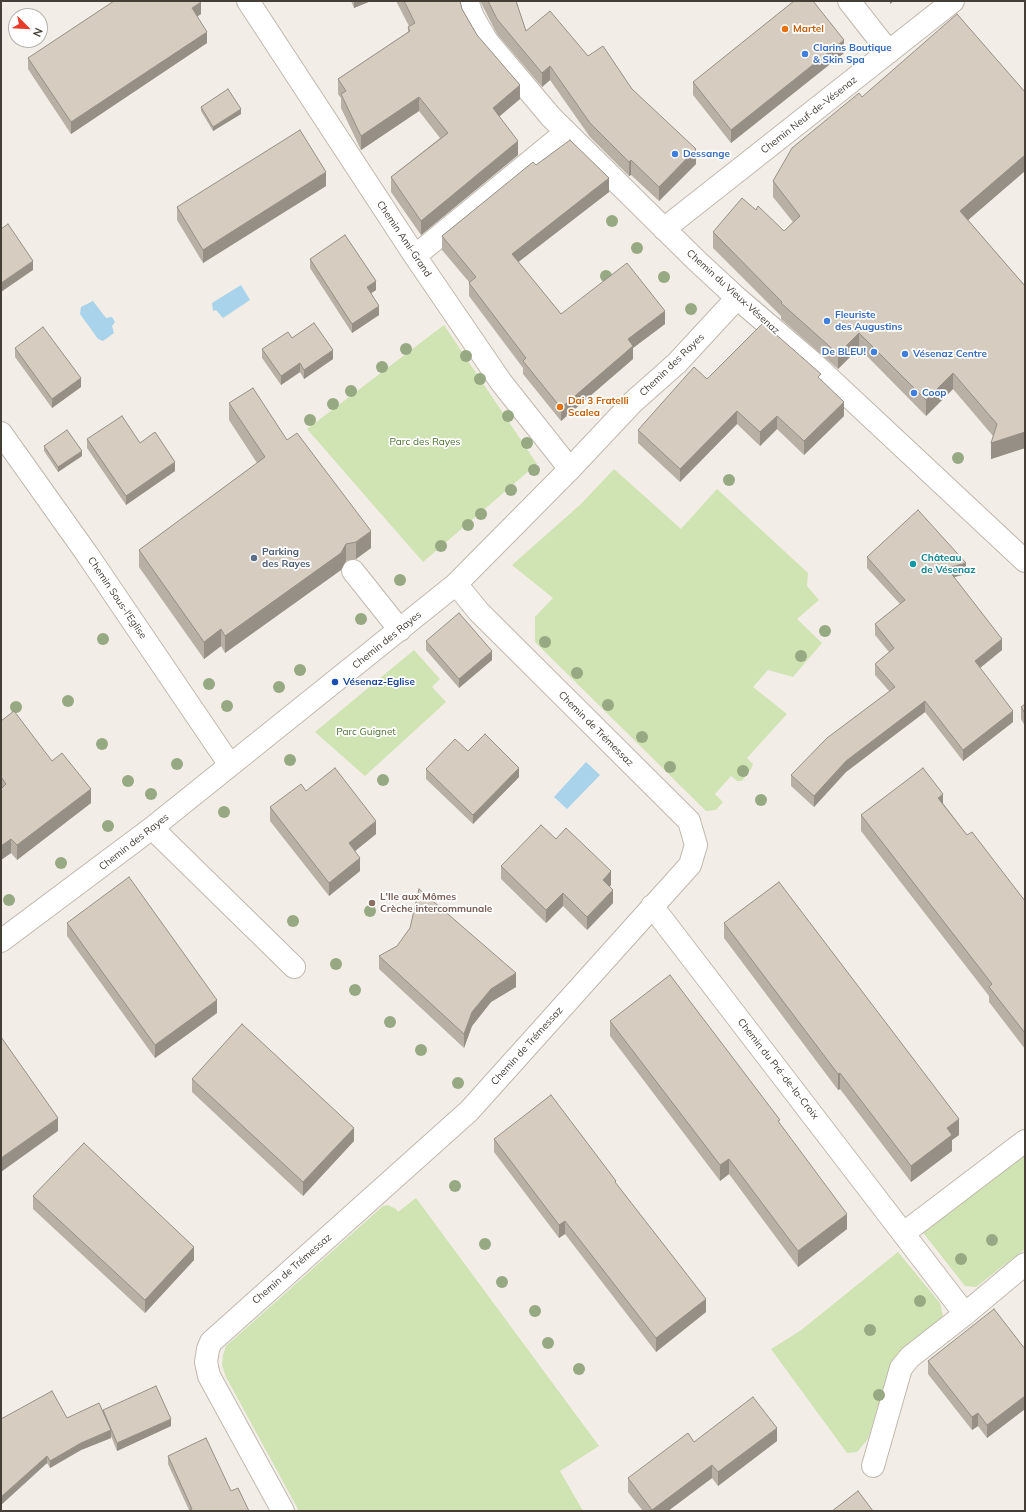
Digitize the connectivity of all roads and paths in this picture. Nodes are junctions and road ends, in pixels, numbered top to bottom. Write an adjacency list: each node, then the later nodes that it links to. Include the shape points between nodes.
1 (248, 1): 8 (street, Chemin Ami-Grand)
2 (467, 1): 6 (street, Chemin du Vieux-Vésenaz, via 473,18 487,41 536,101)
3 (849, 1): 5 (street)
4 (953, 1): 5 (street, Chemin Neuf-de-Vésenaz)
5 (889, 52): 7 (street, Chemin Neuf-de-Vésenaz)
6 (566, 132): 7 (street, Chemin du Vieux-Vésenaz); 8 (street)
7 (664, 229): 9 (street, Chemin du Vieux-Vésenaz)
8 (415, 256): 11 (street, Chemin Ami-Grand, via 500,382)
9 (737, 298): 11 (street, Chemin des Rayes, via 677,363 634,402); 12 (street, Chemin du Vieux-Vésenaz, via 812,362)
10 (1, 433): 16 (street, Chemin Sous-l'Eglise, via 87,554)
11 (570, 469): 14 (street, Chemin des Rayes)
12 (1025, 561)
13 (353, 571): 15 (street)
14 (456, 584): 15 (street, Chemin des Rayes); 18 (street, Chemin de Trémessaz, via 479,612 689,821 696,845 690,864)
15 (400, 630): 16 (street, Chemin des Rayes)
16 (230, 765): 17 (street, Chemin des Rayes)
17 (152, 828): 19 (street, Chemin des Rayes); 20 (street)
18 (652, 906): 22 (street, Chemin du Pré-de-la-Croix); 26 (street, Chemin de Trémessaz, via 469,1111 211,1342 206,1362 209,1376)
19 (1, 941)
20 (294, 967)
21 (1025, 1141): 22 (street)
22 (904, 1233): 24 (street, Chemin du Pré-de-la-Croix)
23 (1025, 1264): 24 (street)
24 (965, 1314): 25 (street, via 910,1357 901,1368)
25 (873, 1466)
26 (283, 1511)

